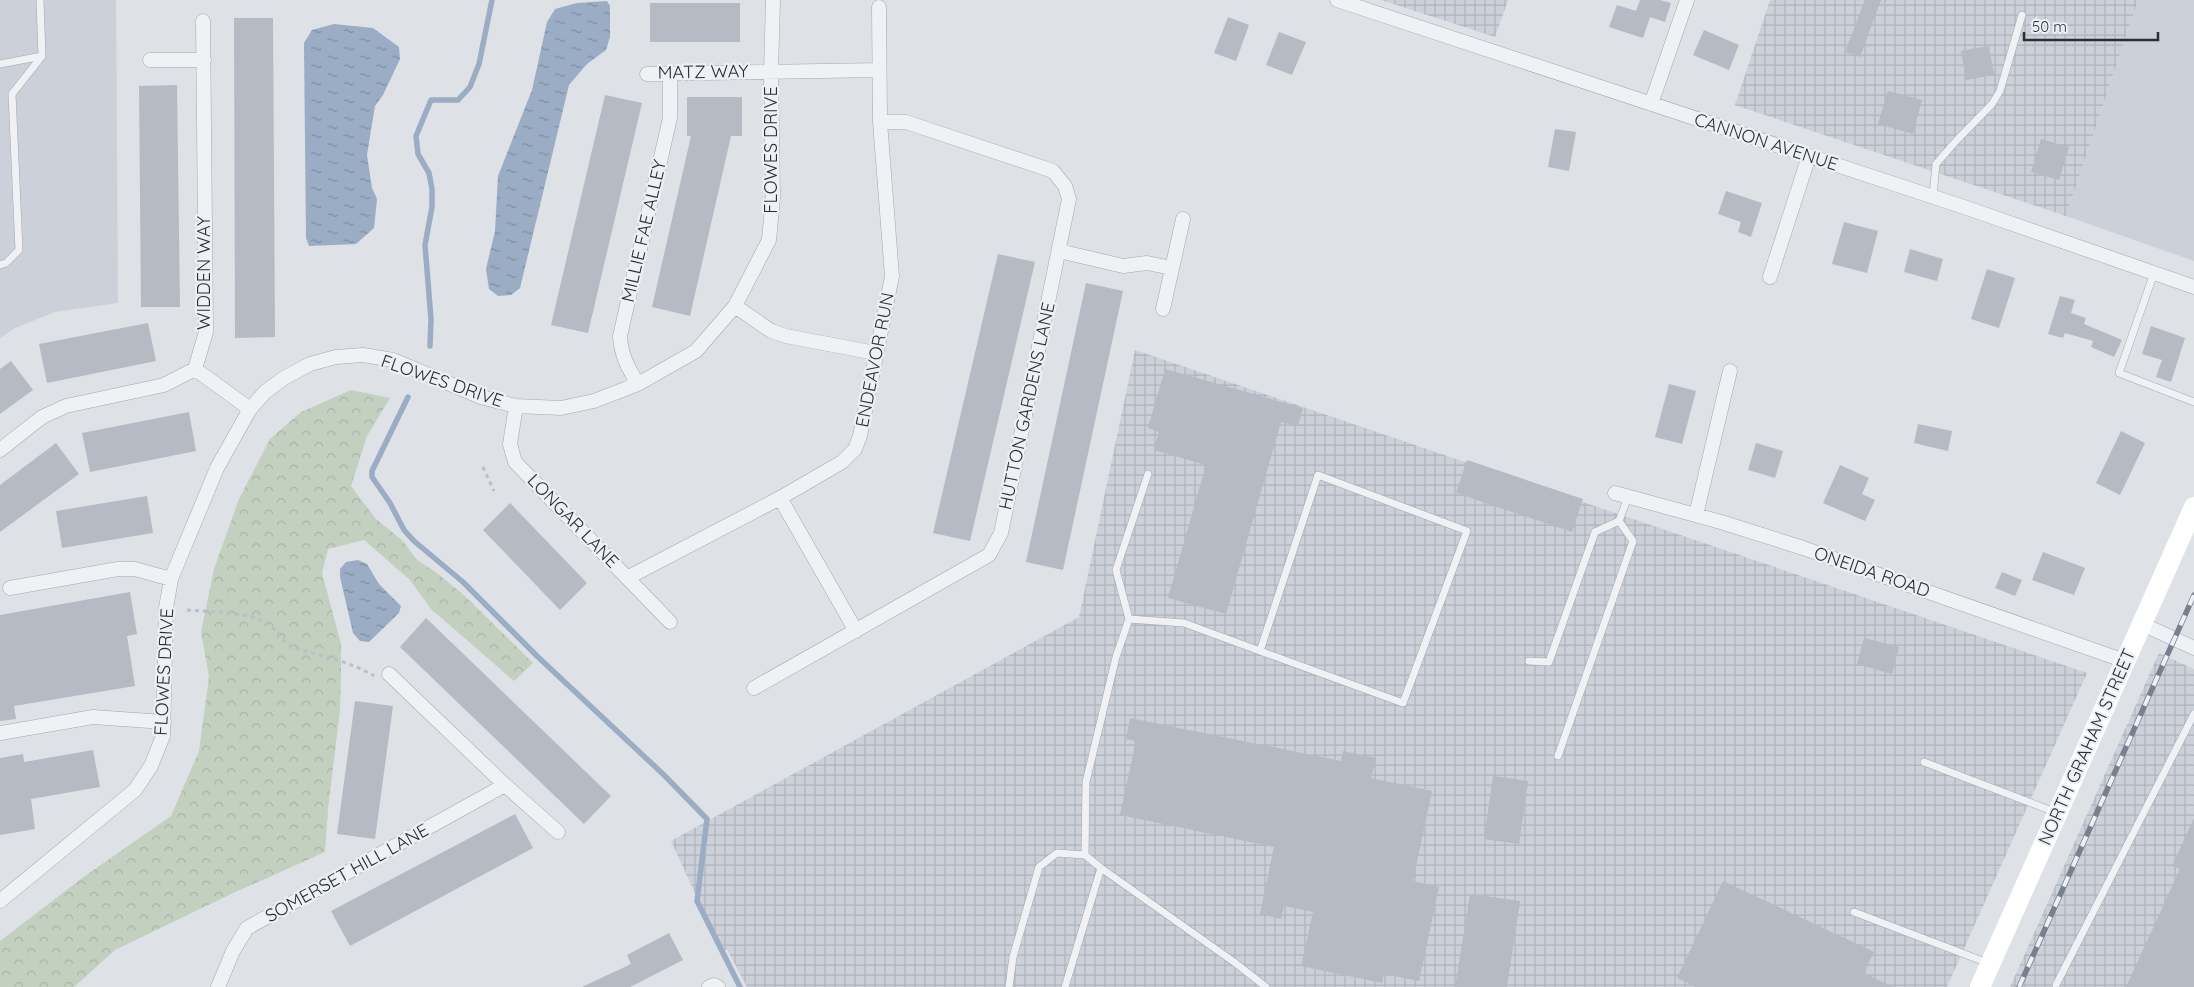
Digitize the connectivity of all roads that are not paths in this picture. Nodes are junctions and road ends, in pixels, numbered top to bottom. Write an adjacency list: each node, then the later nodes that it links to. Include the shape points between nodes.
1 (40, 0): 8 (lane)
2 (773, 0): 13 (street, FLOWES DRIVE)
3 (1337, 0): 16 (street, CANNON AVENUE)
4 (1687, 0): 16 (street)
5 (879, 7): 12 (street, ENDEAVOR RUN)
6 (2022, 15): 19 (lane, via 2000,91 1992,104 1936,164)
7 (203, 21): 10 (street, WIDDEN WAY)
8 (42, 56): 11 (lane); 22 (lane, via 12,94 19,250)
9 (150, 60): 10 (street)
10 (204, 60): 30 (street, WIDDEN WAY, via 206,332)
11 (0, 64)
12 (879, 70): 13 (street, MATZ WAY); 17 (street, ENDEAVOR RUN)
13 (771, 71): 14 (street, MATZ WAY); 27 (street, FLOWES DRIVE, via 773,197 769,240)
14 (670, 73): 15 (street, MATZ WAY); 32 (street, MILLIE FAE ALLEY, via 670,118 620,336 621,353)
15 (647, 74)
16 (1652, 104): 18 (street, CANNON AVENUE)
17 (880, 122): 21 (street, HUTTON GARDENS LANE, via 906,122 1053,171 1065,186 1069,199); 29 (street, ENDEAVOR RUN, via 892,276)
18 (1809, 156): 19 (street, CANNON AVENUE); 25 (street)
19 (1933, 197): 24 (street, CANNON AVENUE)
20 (1183, 219): 23 (street)
21 (1059, 251): 23 (street, via 1123,266 1148,263); 49 (street, HUTTON GARDENS LANE, via 1003,523 995,546 989,555)
22 (0, 266)
23 (1172, 268): 28 (street)
24 (2154, 273): 26 (street, CANNON AVENUE); 33 (lane, via 2119,373)
25 (1770, 277)
26 (2194, 287)
27 (735, 306): 29 (street, via 771,331); 32 (street, FLOWES DRIVE, via 696,351)
28 (1163, 309)
29 (875, 353): 39 (street, ENDEAVOR RUN, via 855,449 842,462)
30 (195, 369): 35 (street); 36 (street, via 164,385 66,406 42,417)
31 (1730, 372): 41 (street)
32 (638, 384): 34 (street, FLOWES DRIVE, via 594,401 561,408)
33 (2194, 402)
34 (516, 406): 35 (street, FLOWES DRIVE, via 481,397 393,360 363,355 336,357 310,364 264,392); 43 (street, LONGAR LANE, via 510,444 515,462)
35 (250, 409): 44 (street, FLOWES DRIVE, via 217,468)
36 (0, 450)
37 (1148, 474): 46 (lane, via 1116,570)
38 (1622, 495): 41 (street, ONEIDA ROAD); 42 (lane)
39 (780, 498): 43 (street, ENDEAVOR RUN); 49 (street)
40 (2194, 507): 48 (main road, NORTH GRAHAM STREET)
41 (1696, 515): 53 (street, ONEIDA ROAD, via 1804,548)
42 (1619, 521): 52 (lane, via 1595,532 1549,662); 59 (lane, via 1633,541)
43 (627, 578): 47 (street, LONGAR LANE)
44 (171, 579): 45 (street, via 135,568); 57 (street, FLOWES DRIVE, via 166,608)
45 (10, 588)
46 (1129, 619): 51 (lane, via 1184,623); 64 (lane, via 1116,657 1086,782)
47 (670, 622)
48 (2142, 624): 50 (street); 53 (main road, NORTH GRAHAM STREET)
49 (856, 631): 55 (street, HUTTON GARDENS LANE)
50 (2194, 648)
51 (1260, 651): 51 (lane, via 1318,475 1467,531 1403,703)
52 (1529, 661)
53 (2125, 661): 62 (main road, NORTH GRAHAM STREET)
54 (389, 674): 61 (street)
55 (754, 688)
56 (2194, 714): 69 (lane)
57 (164, 722): 58 (street, via 93,717); 66 (street, FLOWES DRIVE, via 163,736 151,766 135,790)
58 (0, 733)
59 (1558, 756)
60 (1924, 762): 62 (lane)
61 (505, 785): 63 (street); 70 (street, SOMERSET HILL LANE, via 247,928 233,950)
62 (2058, 813): 68 (main road, NORTH GRAHAM STREET)
63 (558, 832)
64 (1085, 855): 65 (lane); 73 (lane, via 1057,853 1039,867 1013,957)
65 (1101, 868): 74 (lane); 75 (lane)
66 (0, 901)
67 (1854, 912): 68 (lane)
68 (1990, 964): 76 (main road, NORTH GRAHAM STREET)
69 (2056, 985)
70 (218, 987)
71 (709, 987): 72 (street)
72 (718, 987)
73 (1009, 987)
74 (1065, 987)
75 (1266, 987)
76 (1980, 987)

